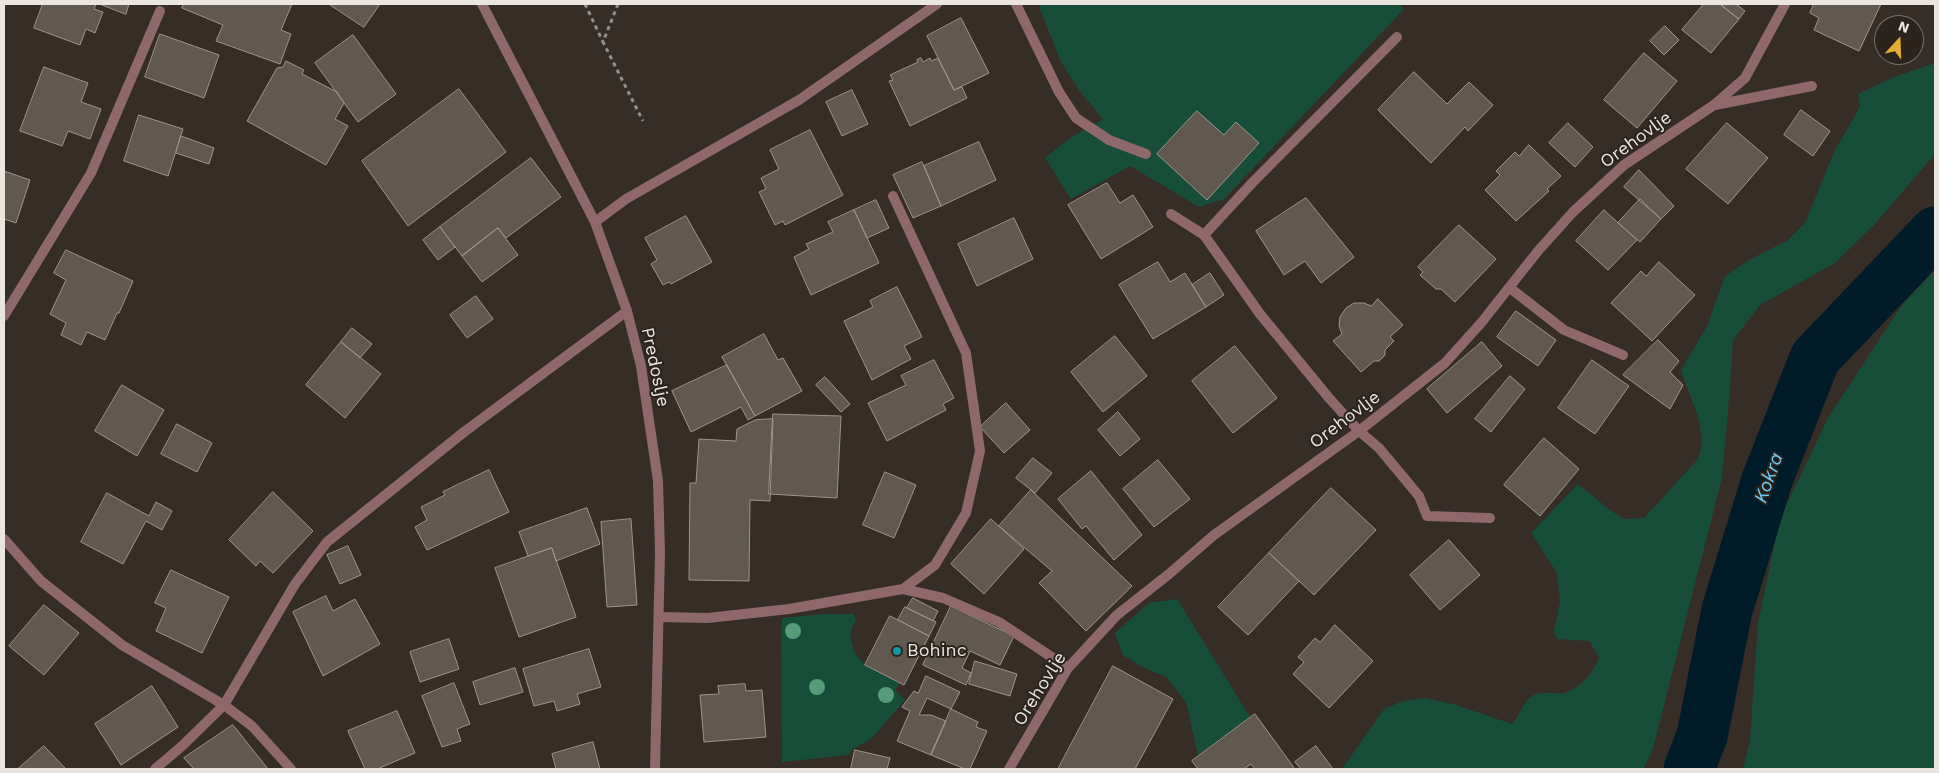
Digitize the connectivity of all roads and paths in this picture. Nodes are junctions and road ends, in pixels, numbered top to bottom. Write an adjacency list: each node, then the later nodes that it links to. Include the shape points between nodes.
1 (482, 4): 16 (street, Predoslje)
2 (584, 4): 9 (path)
3 (618, 4): 9 (path)
4 (937, 4): 16 (street, via 799,100 626,198)
5 (1016, 4): 13 (street, via 1059,92 1076,118 1109,140)
6 (1785, 4): 11 (street, Orehovlje, via 1745,78)
7 (160, 11): 20 (street, via 91,173)
8 (1397, 37): 17 (street)
9 (603, 42): 12 (path)
10 (1812, 86): 11 (street, Orehovlje)
11 (1714, 105): 18 (street, Orehovlje, via 1624,165 1573,212)
12 (644, 121)
13 (1146, 154)
14 (893, 196): 25 (street, via 966,353 980,451 966,513 935,564)
15 (1171, 214): 17 (street)
16 (595, 222): 19 (street, Predoslje)
17 (1204, 236): 22 (street, via 1260,314)
18 (1510, 288): 21 (street, via 1564,330); 22 (street, Orehovlje, via 1445,363)
19 (627, 311): 26 (street, Predoslje, via 641,366 658,481); 28 (street, via 464,432 327,542 295,584)
20 (4, 316)
21 (1623, 355)
22 (1359, 431): 23 (street, via 1379,448 1419,496 1427,516); 27 (street, Orehovlje, via 1214,534 1117,615)
23 (1490, 518)
24 (4, 539): 28 (street, via 41,581 122,645)
25 (903, 589): 26 (street, via 789,609 708,618); 27 (street, via 943,598 999,622)
26 (659, 617): 31 (street, Predoslje)
27 (1068, 668): 32 (street, Orehovlje)
28 (224, 706): 29 (street); 30 (street, via 252,726)
29 (155, 769)
30 (291, 769)
31 (655, 769)
32 (1009, 769)

